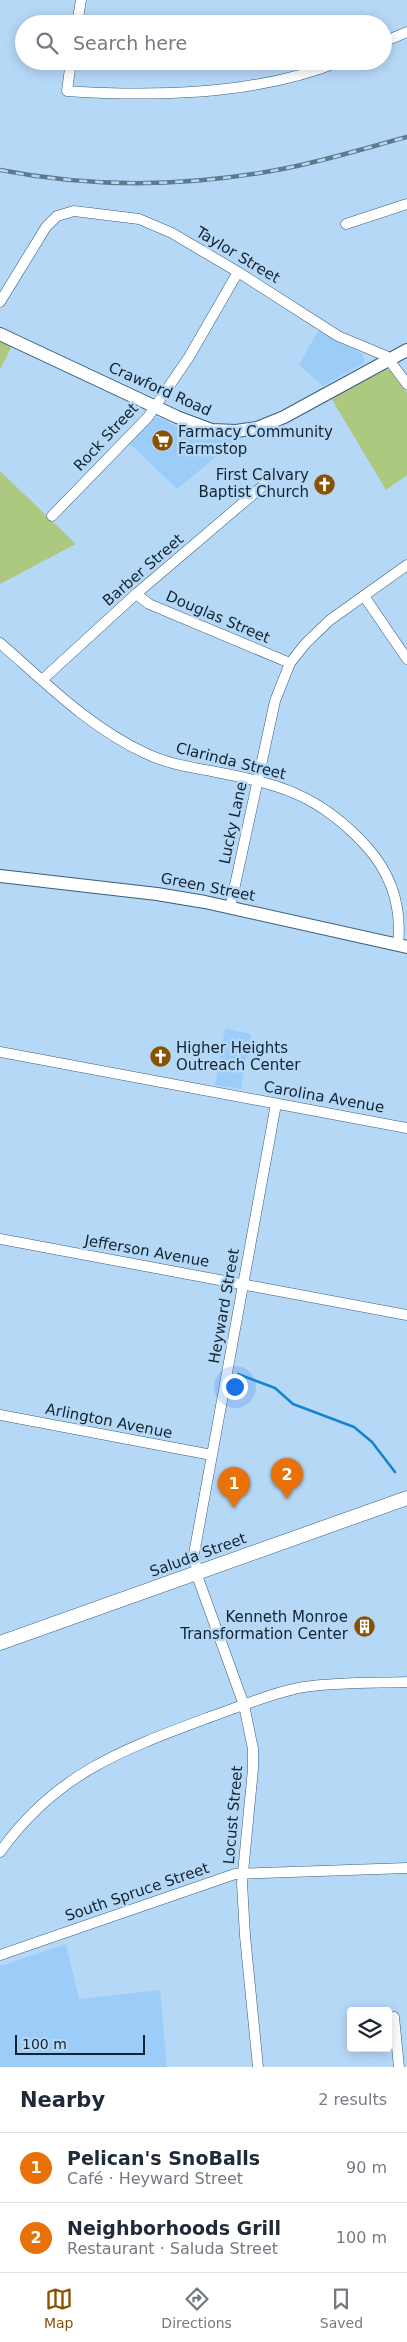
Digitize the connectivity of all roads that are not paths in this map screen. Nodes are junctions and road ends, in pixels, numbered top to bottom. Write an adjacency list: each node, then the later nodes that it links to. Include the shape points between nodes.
1 (80, 0): 2 (street)
2 (78, 15)
3 (407, 32): 4 (street)
4 (392, 38)
5 (70, 70): 6 (street, via 67,90 115,94 241,86)
6 (314, 70)
7 (407, 204): 8 (street)
8 (346, 224)
9 (238, 272): 10 (street, Taylor Street, via 172,233 139,219 74,211 60,214 46,227); 13 (street, Taylor Street, via 338,336); 15 (street, Rock Street, via 189,358)
10 (0, 302)
11 (0, 334): 15 (street, Crawford Road)
12 (407, 350): 13 (street, Crawford Road)
13 (388, 358): 14 (street); 15 (street, Crawford Road, via 284,417 246,430 200,427)
14 (407, 384)
15 (154, 406): 17 (street, Rock Street, via 130,436)
16 (264, 485): 19 (street, Barber Street)
17 (52, 516)
18 (407, 565): 20 (street, Lucky Lane)
19 (136, 594): 23 (street, Douglas Street, via 149,604); 24 (street, Barber Street)
20 (364, 596): 22 (street); 23 (street, Lucky Lane, via 318,631)
21 (0, 643): 24 (street, Clarinda Street)
22 (407, 658)
23 (290, 663): 25 (street, Lucky Lane, via 275,701)
24 (42, 680): 25 (street, Clarinda Street, via 107,734 148,755 189,767)
25 (257, 780): 27 (street, Lucky Lane); 28 (street, Clarinda Street, via 299,794 326,809 371,852 394,891)
26 (0, 876): 27 (street, Green Street, via 157,894)
27 (230, 908): 28 (street, Green Street)
28 (402, 946)
29 (0, 1052): 30 (street, Carolina Avenue)
30 (276, 1104): 31 (street, Carolina Avenue); 33 (street, Heyward Street)
31 (407, 1128)
32 (0, 1239): 33 (street, Jefferson Avenue)
33 (243, 1284): 34 (street, Jefferson Avenue); 36 (street, Heyward Street)
34 (407, 1314)
35 (0, 1415): 36 (street, Arlington Avenue)
36 (212, 1455): 38 (street, Heyward Street, via 194,1554)
37 (407, 1498): 38 (main road, Saluda Street)
38 (197, 1573): 39 (main road, Saluda Street); 41 (street, Locust Street)
39 (0, 1643)
40 (407, 1682): 41 (street, via 304,1687)
41 (244, 1705): 42 (street, via 142,1742 85,1770 35,1810); 44 (street, Locust Street, via 252,1740 253,1769)
42 (0, 1852)
43 (407, 1868): 44 (street, South Spruce Street)
44 (244, 1874): 45 (street, South Spruce Street, via 218,1879); 47 (street, Locust Street, via 244,1918)
45 (0, 1954)
46 (394, 2017): 48 (street)
47 (258, 2067)
48 (400, 2067)

